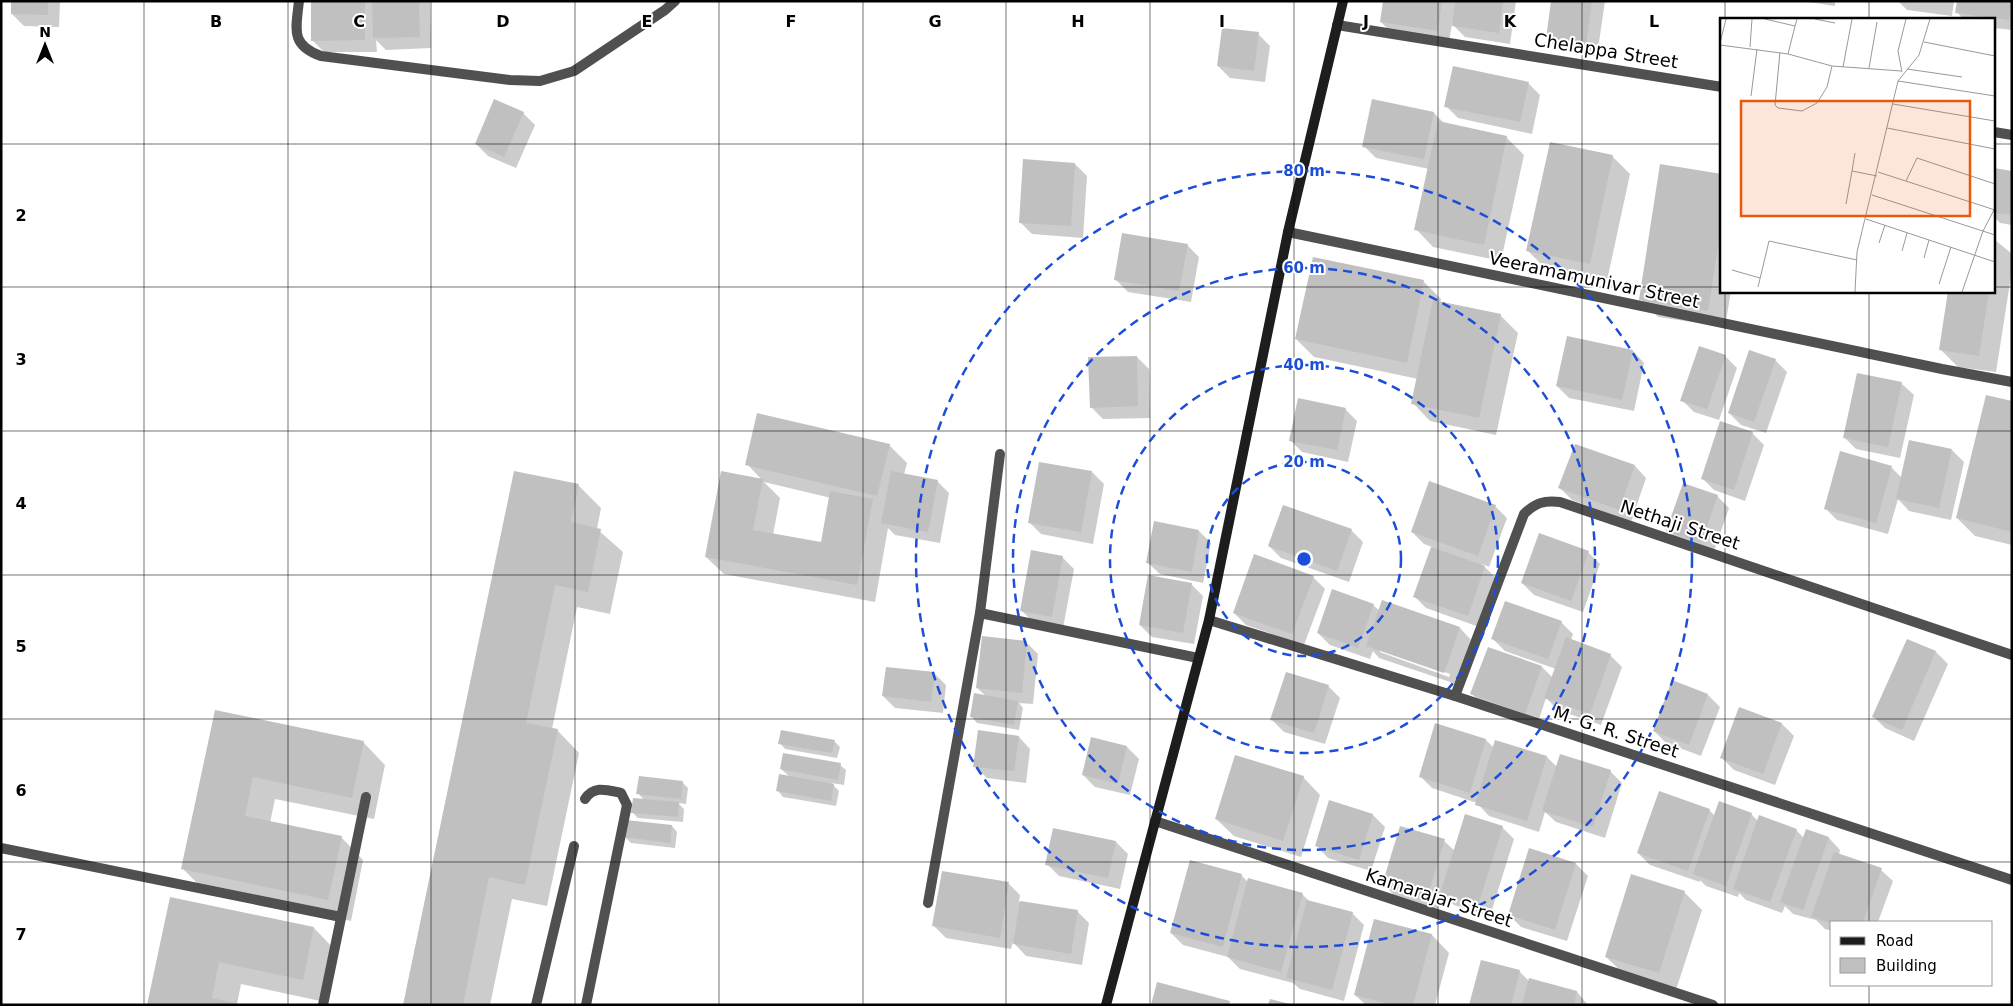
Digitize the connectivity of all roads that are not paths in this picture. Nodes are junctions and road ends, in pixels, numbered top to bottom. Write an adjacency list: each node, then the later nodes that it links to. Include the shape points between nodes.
1 (299, 1): 2 (street, via 298,39 303,47 321,56 540,81 574,71)
2 (675, 1)
3 (1343, 1): 4 (street)
4 (1337, 25): 5 (street, Chelappa Street); 8 (street)
5 (1720, 87)
6 (1996, 132): 7 (street)
7 (2012, 134)
8 (1288, 232): 9 (street, Veeramamunivar Street); 12 (street)
9 (2012, 382)
10 (1000, 454): 11 (street)
11 (980, 613): 14 (street); 22 (street)
12 (1209, 620): 14 (street); 15 (street, M. G. R. Street)
13 (2012, 655): 15 (street, Nethaji Street, via 1545,500 1524,514)
14 (1198, 658): 18 (street)
15 (1456, 696): 21 (street, M. G. R. Street)
16 (366, 797): 23 (street)
17 (585, 799): 26 (street, via 600,789 621,793 628,805)
18 (1155, 821): 27 (street); 28 (street, Kamarajar Street)
19 (574, 846): 25 (street)
20 (1, 848): 23 (street)
21 (2012, 880)
22 (928, 903)
23 (341, 917): 24 (street)
24 (323, 1005)
25 (536, 1005)
26 (586, 1005)
27 (1106, 1005)
28 (1713, 1005)

